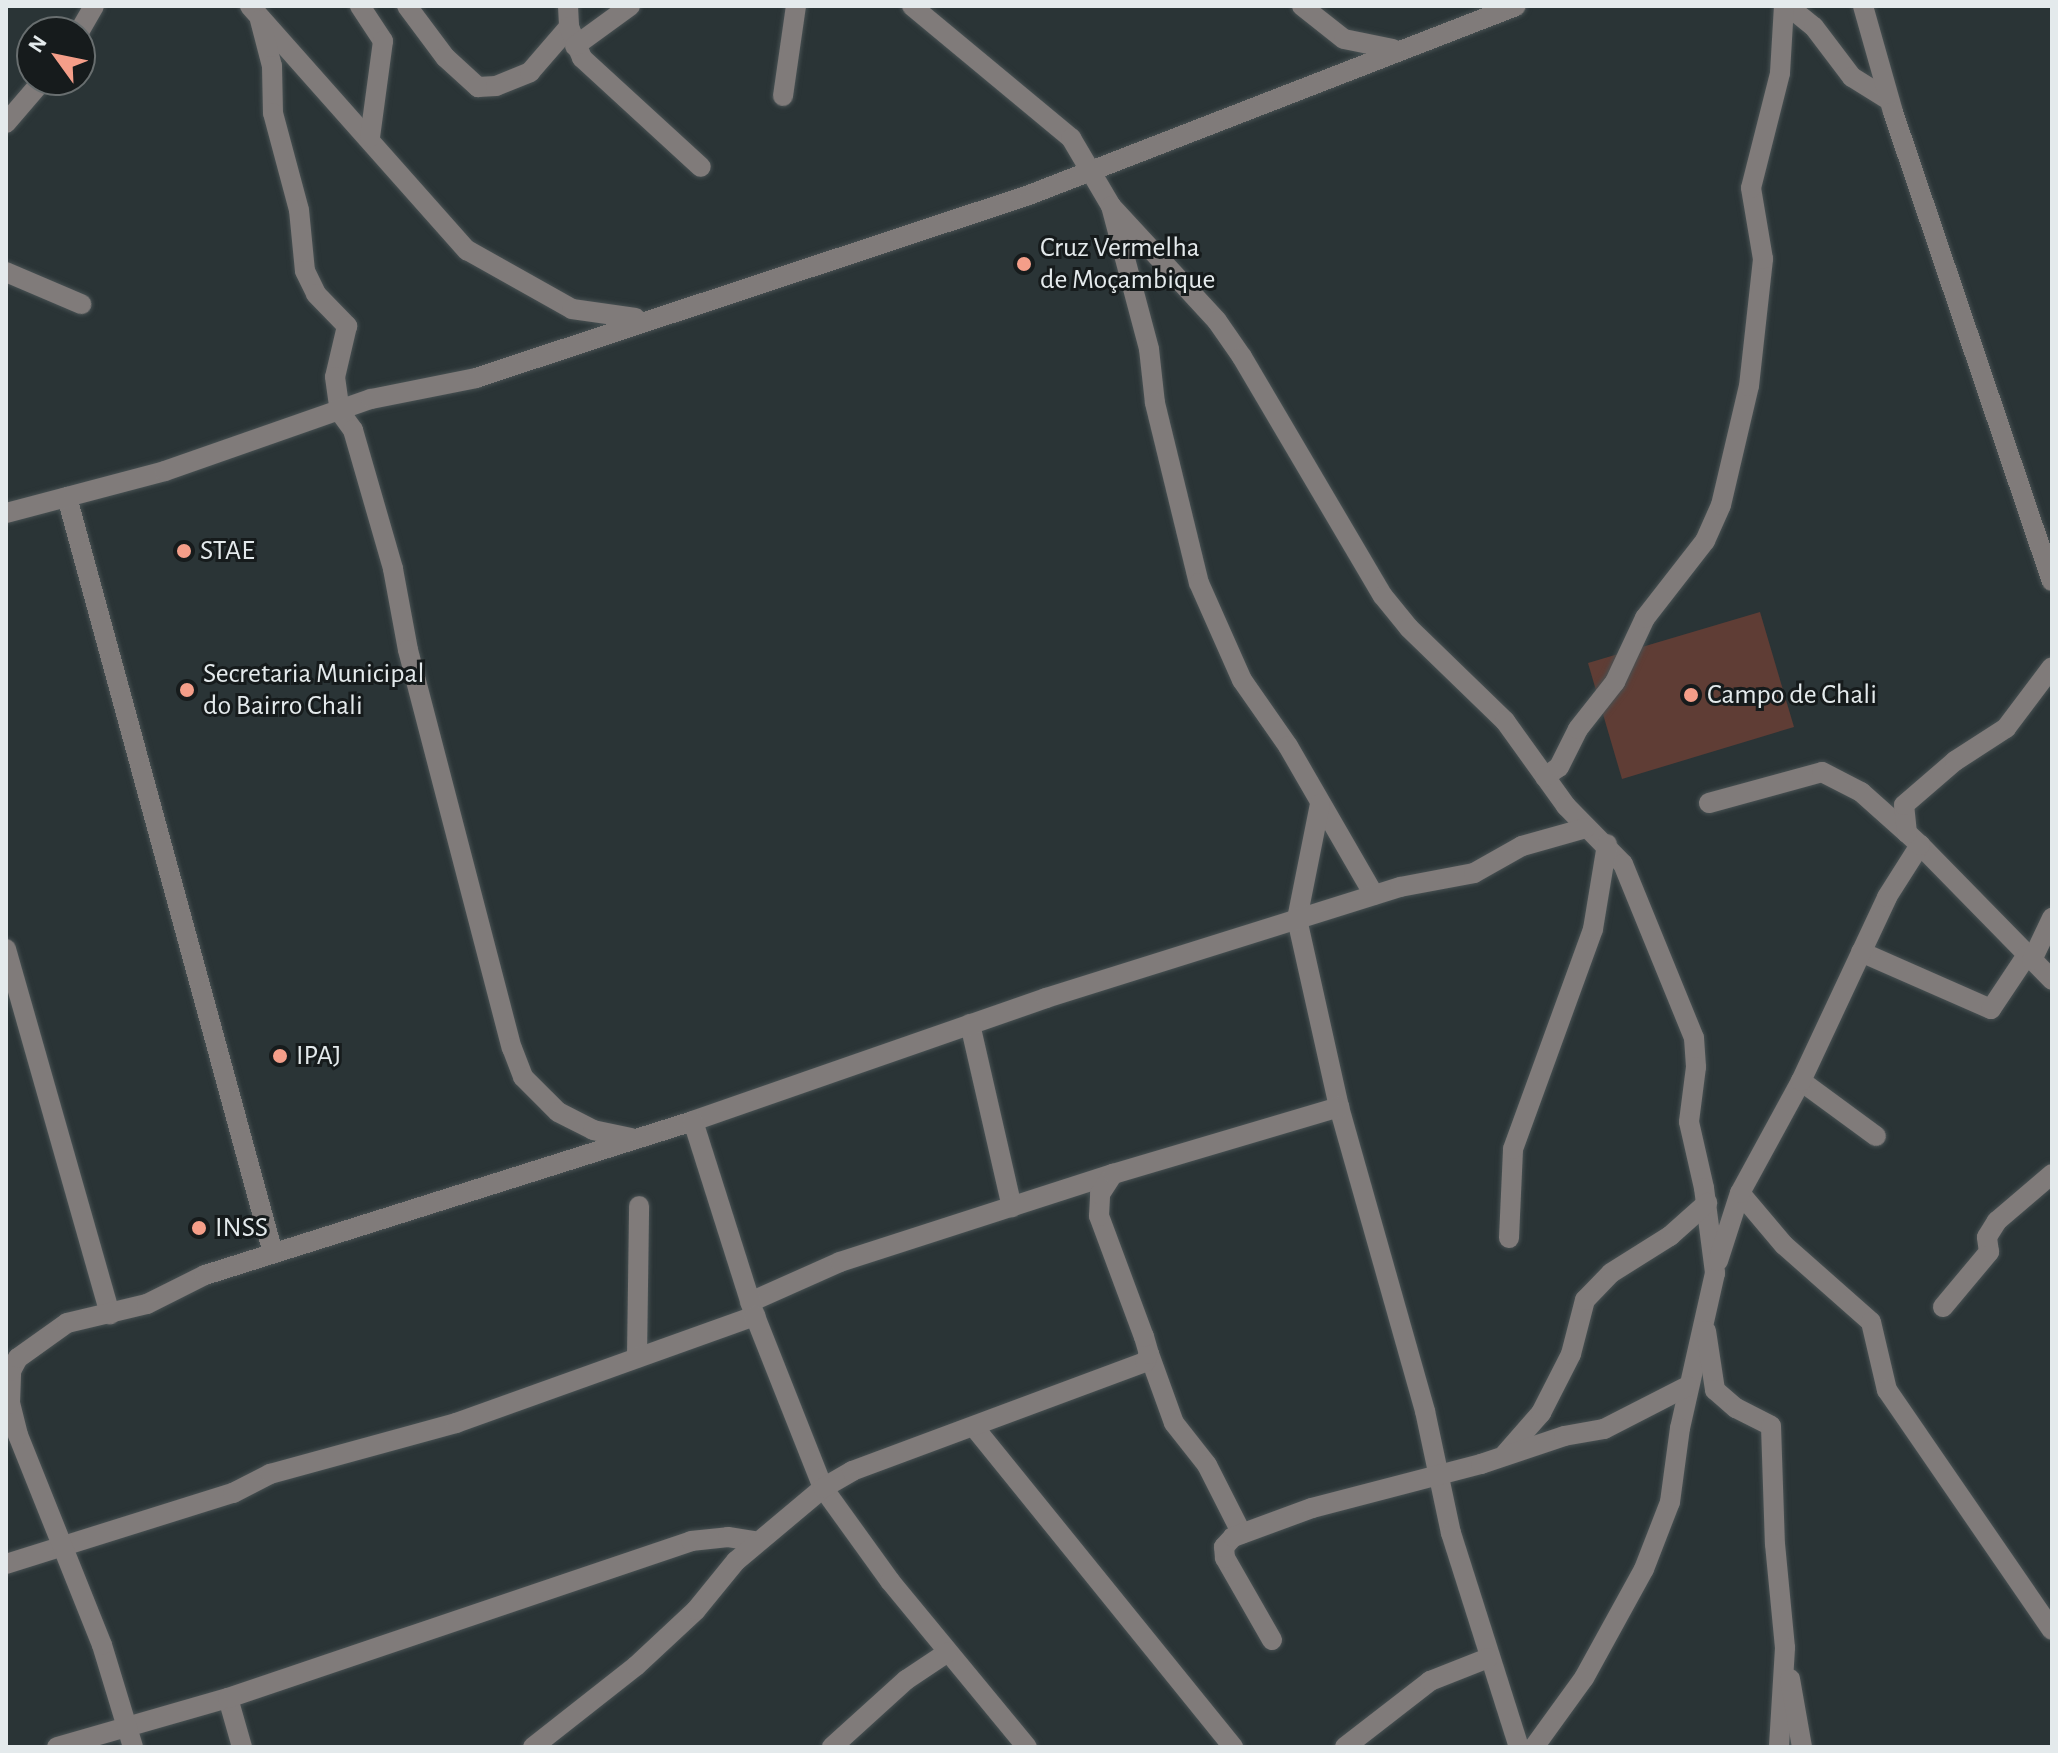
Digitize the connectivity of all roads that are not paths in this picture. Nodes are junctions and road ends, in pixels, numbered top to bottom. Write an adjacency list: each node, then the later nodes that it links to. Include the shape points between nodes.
1 (360, 6): 18 (street, via 383,41)
2 (407, 6): 12 (street, via 445,57 478,87 496,86 530,72)
3 (568, 6): 12 (street)
4 (630, 6): 12 (street)
5 (796, 6): 15 (street)
6 (912, 6): 20 (street, via 1068,135)
7 (1302, 6): 13 (street, via 1344,39)
8 (1516, 6): 13 (street)
9 (1786, 6): 16 (street, via 1814,27 1852,77); 30 (street, via 1780,73 1751,188 1763,259 1749,386 1721,505 1705,541 1645,618 1615,682 1578,729 1559,767)
10 (1863, 6): 16 (street)
11 (255, 13): 18 (street); 25 (street, via 269,44 273,113 299,210 305,271 316,294 347,326 335,377)
12 (572, 36): 19 (street, via 606,83)
13 (1400, 49): 20 (street)
14 (29, 96): 17 (street)
15 (783, 96)
16 (1889, 100): 28 (street)
17 (6, 123)
18 (370, 137): 24 (street, via 426,208 483,261 572,309 618,319)
19 (701, 167)
20 (1090, 172): 21 (street); 24 (street)
21 (1111, 206): 30 (street, via 1217,321 1383,596 1505,721); 32 (street, via 1149,349 1155,403 1199,583 1228,655)
22 (6, 272): 23 (street)
23 (81, 304)
24 (652, 317): 25 (street, via 476,378 407,390)
25 (340, 412): 26 (street, via 165,471); 48 (street, via 353,430 393,569 408,650 523,1077 576,1123)
26 (67, 497): 27 (street); 56 (street)
27 (6, 513)
28 (2052, 581)
29 (2052, 667): 34 (street, via 2006,728 1912,795 1904,805)
30 (1545, 777): 33 (street)
31 (1709, 803): 34 (street, via 1822,772 1861,792)
32 (1320, 804): 36 (street); 38 (street)
33 (1586, 828): 35 (street); 36 (street, via 1522,846 1474,873)
34 (1914, 839): 40 (street); 41 (street)
35 (1607, 844): 52 (street, via 1623,864 1655,935 1694,1038 1689,1122); 55 (street, via 1593,929 1513,1149)
36 (1374, 895): 38 (street)
37 (2052, 918): 41 (street)
38 (1297, 919): 43 (street); 45 (street)
39 (6, 949): 60 (street)
40 (1861, 952): 41 (street, via 1991,1009); 44 (street)
41 (2029, 958): 42 (street)
42 (2052, 980)
43 (970, 1024): 46 (street); 54 (street, via 983,1101)
44 (1801, 1081): 47 (street); 51 (street)
45 (1339, 1107): 49 (street); 67 (street)
46 (693, 1121): 48 (street); 59 (street)
47 (1876, 1136)
48 (634, 1139): 56 (street)
49 (1113, 1174): 54 (street); 62 (street, via 1100,1194 1099,1216)
50 (2052, 1174): 58 (street, via 1997,1221 1987,1237 1989,1252)
51 (1740, 1193): 57 (street); 75 (street, via 1784,1245 1871,1322 1887,1390)
52 (1707, 1203): 57 (street); 66 (street, via 1670,1236 1611,1273 1585,1300 1571,1354 1541,1413)
53 (639, 1206): 63 (street)
54 (1012, 1207): 59 (street, via 840,1262)
55 (1509, 1238)
56 (273, 1253): 60 (street)
57 (1715, 1273): 61 (street)
58 (1943, 1307)
59 (752, 1309): 63 (street); 68 (street)
60 (110, 1315): 73 (street, via 87,1316 43,1337 11,1371 10,1404 18,1435)
61 (1705, 1323): 64 (street); 77 (street, via 1715,1390 1771,1426)
62 (1149, 1354): 65 (street, via 1138,1369); 71 (street, via 1174,1423 1207,1465)
63 (637, 1357): 73 (street, via 456,1423 270,1474 233,1493)
64 (1688, 1386): 66 (street, via 1604,1429); 91 (street, via 1670,1502 1644,1569 1584,1678)
65 (974, 1427): 68 (street, via 852,1471); 88 (street)
66 (1502, 1457): 67 (street)
67 (1438, 1474): 71 (street); 79 (street)
68 (823, 1488): 69 (street); 70 (street)
69 (801, 1510): 70 (street); 72 (street)
70 (841, 1513): 78 (street)
71 (1242, 1534): 76 (street, via 1224,1547 1225,1558)
72 (758, 1542): 80 (street, via 728,1537 691,1541); 85 (street, via 636,1666)
73 (63, 1545): 74 (street); 81 (street)
74 (6, 1564)
75 (2052, 1630)
76 (1272, 1640)
77 (1785, 1648): 92 (street); 93 (street)
78 (948, 1652): 86 (street, via 906,1680); 87 (street)
79 (1488, 1658): 89 (street, via 1430,1681); 90 (street)
80 (228, 1698): 81 (street); 84 (street)
81 (128, 1726): 82 (street); 83 (street)
82 (57, 1747)
83 (133, 1747)
84 (242, 1747)
85 (533, 1747)
86 (832, 1747)
87 (1027, 1747)
88 (1233, 1747)
89 (1345, 1747)
90 (1519, 1747)
91 (1534, 1747)
92 (1779, 1747)
93 (1802, 1747)

